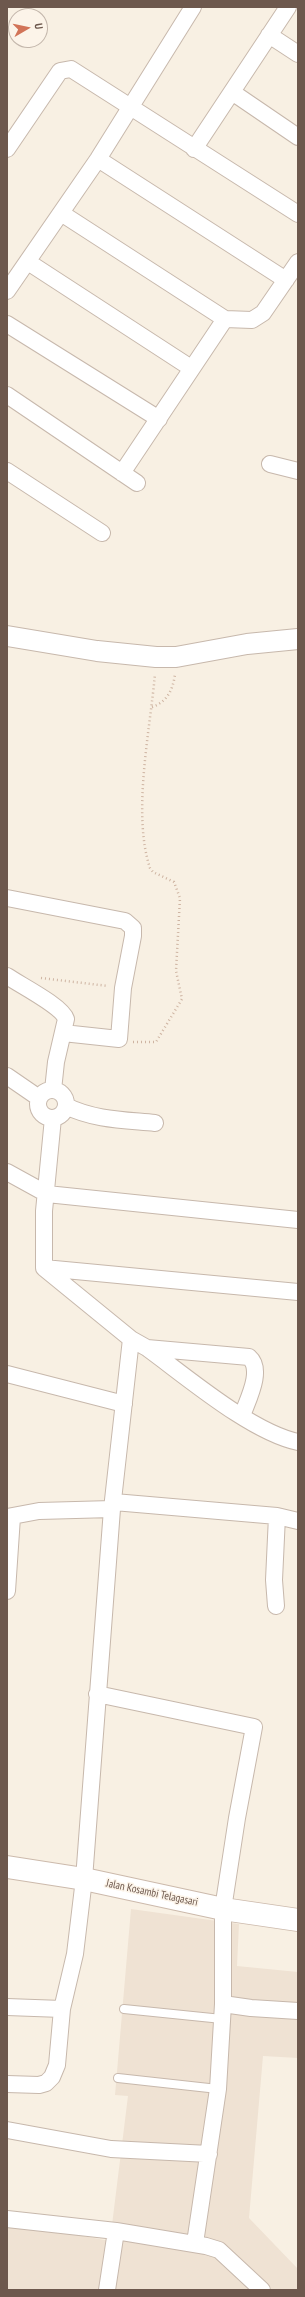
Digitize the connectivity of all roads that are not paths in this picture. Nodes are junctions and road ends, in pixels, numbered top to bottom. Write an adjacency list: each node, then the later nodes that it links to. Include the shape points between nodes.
1 (193, 7): 6 (street)
2 (288, 7): 3 (street)
3 (270, 35): 4 (street); 5 (street)
4 (298, 54)
5 (232, 92): 7 (street); 9 (street)
6 (130, 108): 8 (street, via 74,71 62,70); 9 (street); 10 (street)
7 (298, 137)
8 (7, 149)
9 (194, 149): 12 (street)
10 (98, 159): 11 (street); 15 (street)
11 (61, 213): 13 (street); 17 (street)
12 (298, 214)
13 (28, 262): 16 (street); 19 (street)
14 (298, 262): 15 (street)
15 (286, 280): 17 (street, via 258,316 245,321)
16 (7, 291)
17 (225, 319): 19 (street)
18 (7, 324): 21 (street)
19 (191, 368): 21 (street)
20 (7, 395): 25 (street)
21 (159, 419): 25 (street)
22 (270, 464): 24 (street)
23 (7, 471): 27 (street)
24 (298, 471)
25 (122, 473): 26 (street)
26 (137, 483)
27 (102, 533)
28 (7, 636): 29 (street, via 97,651 156,657 176,657 247,644)
29 (298, 639)
30 (7, 898): 32 (street, via 130,924 133,936 123,988 120,1039)
31 (7, 976): 32 (street, via 62,1011 66,1019)
32 (63, 1032): 34 (street)
33 (7, 1076): 35 (street)
34 (53, 1090): 35 (street, via 46,1091); 36 (street, via 64,1096)
35 (39, 1098): 37 (street, via 40,1113)
36 (66, 1106): 37 (street, via 62,1114); 38 (street, via 80,1113)
37 (53, 1118): 40 (street)
38 (155, 1123)
39 (7, 1172): 40 (street)
40 (47, 1194): 41 (street); 42 (street, via 44,1211)
41 (298, 1220)
42 (44, 1268): 43 (street); 44 (street)
43 (298, 1292)
44 (131, 1339): 45 (street); 47 (street)
45 (147, 1348): 48 (street); 48 (street, via 249,1357 255,1364 254,1379)
46 (7, 1374): 47 (street)
47 (124, 1404): 50 (street)
48 (242, 1416): 49 (street, via 280,1437)
49 (298, 1442)
50 (113, 1505): 51 (street); 52 (street, via 39,1511); 56 (street)
51 (277, 1516): 53 (street); 55 (street, via 274,1580)
52 (10, 1517): 54 (street)
53 (298, 1521)
54 (7, 1591)
55 (276, 1606)
56 (97, 1694): 58 (street); 59 (street, via 254,1727)
57 (7, 1866): 58 (main road, Jalan Kosambi Telagasari)
58 (84, 1879): 59 (main road, Jalan Kosambi Telagasari); 62 (street, via 75,1954)
59 (223, 1909): 60 (main road, Jalan Kosambi Telagasari); 64 (street)
60 (298, 1920)
61 (7, 2007): 62 (street)
62 (62, 2009): 67 (street, via 57,2065 52,2077 39,2085)
63 (124, 2009): 64 (lane)
64 (222, 2011): 65 (street, via 251,2008); 68 (street)
65 (298, 2011)
66 (118, 2078): 68 (lane)
67 (7, 2084)
68 (218, 2089): 70 (street)
69 (7, 2130): 70 (street, via 111,2149)
70 (210, 2154): 73 (street)
71 (7, 2219): 72 (street)
72 (116, 2231): 73 (street); 74 (street)
73 (196, 2243): 75 (street, via 219,2250)
74 (107, 2290)
75 (262, 2290)

